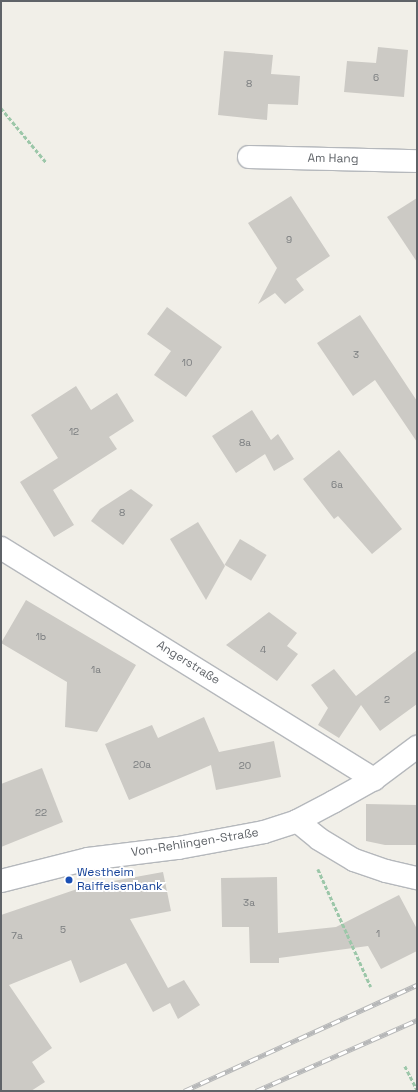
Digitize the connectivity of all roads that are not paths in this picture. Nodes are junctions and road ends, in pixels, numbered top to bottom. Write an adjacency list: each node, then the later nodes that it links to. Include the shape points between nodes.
1 (249, 157): 2 (street, Am Hang)
2 (417, 161)
3 (1, 548): 5 (street, Angerstraße)
4 (417, 747): 5 (street, Von-Rehlingen-Straße)
5 (374, 779): 6 (street, Von-Rehlingen-Straße)
6 (297, 821): 7 (street, via 319,839 354,860); 8 (street, Von-Rehlingen-Straße, via 264,832 222,841 88,859)
7 (417, 878)
8 (1, 881)

